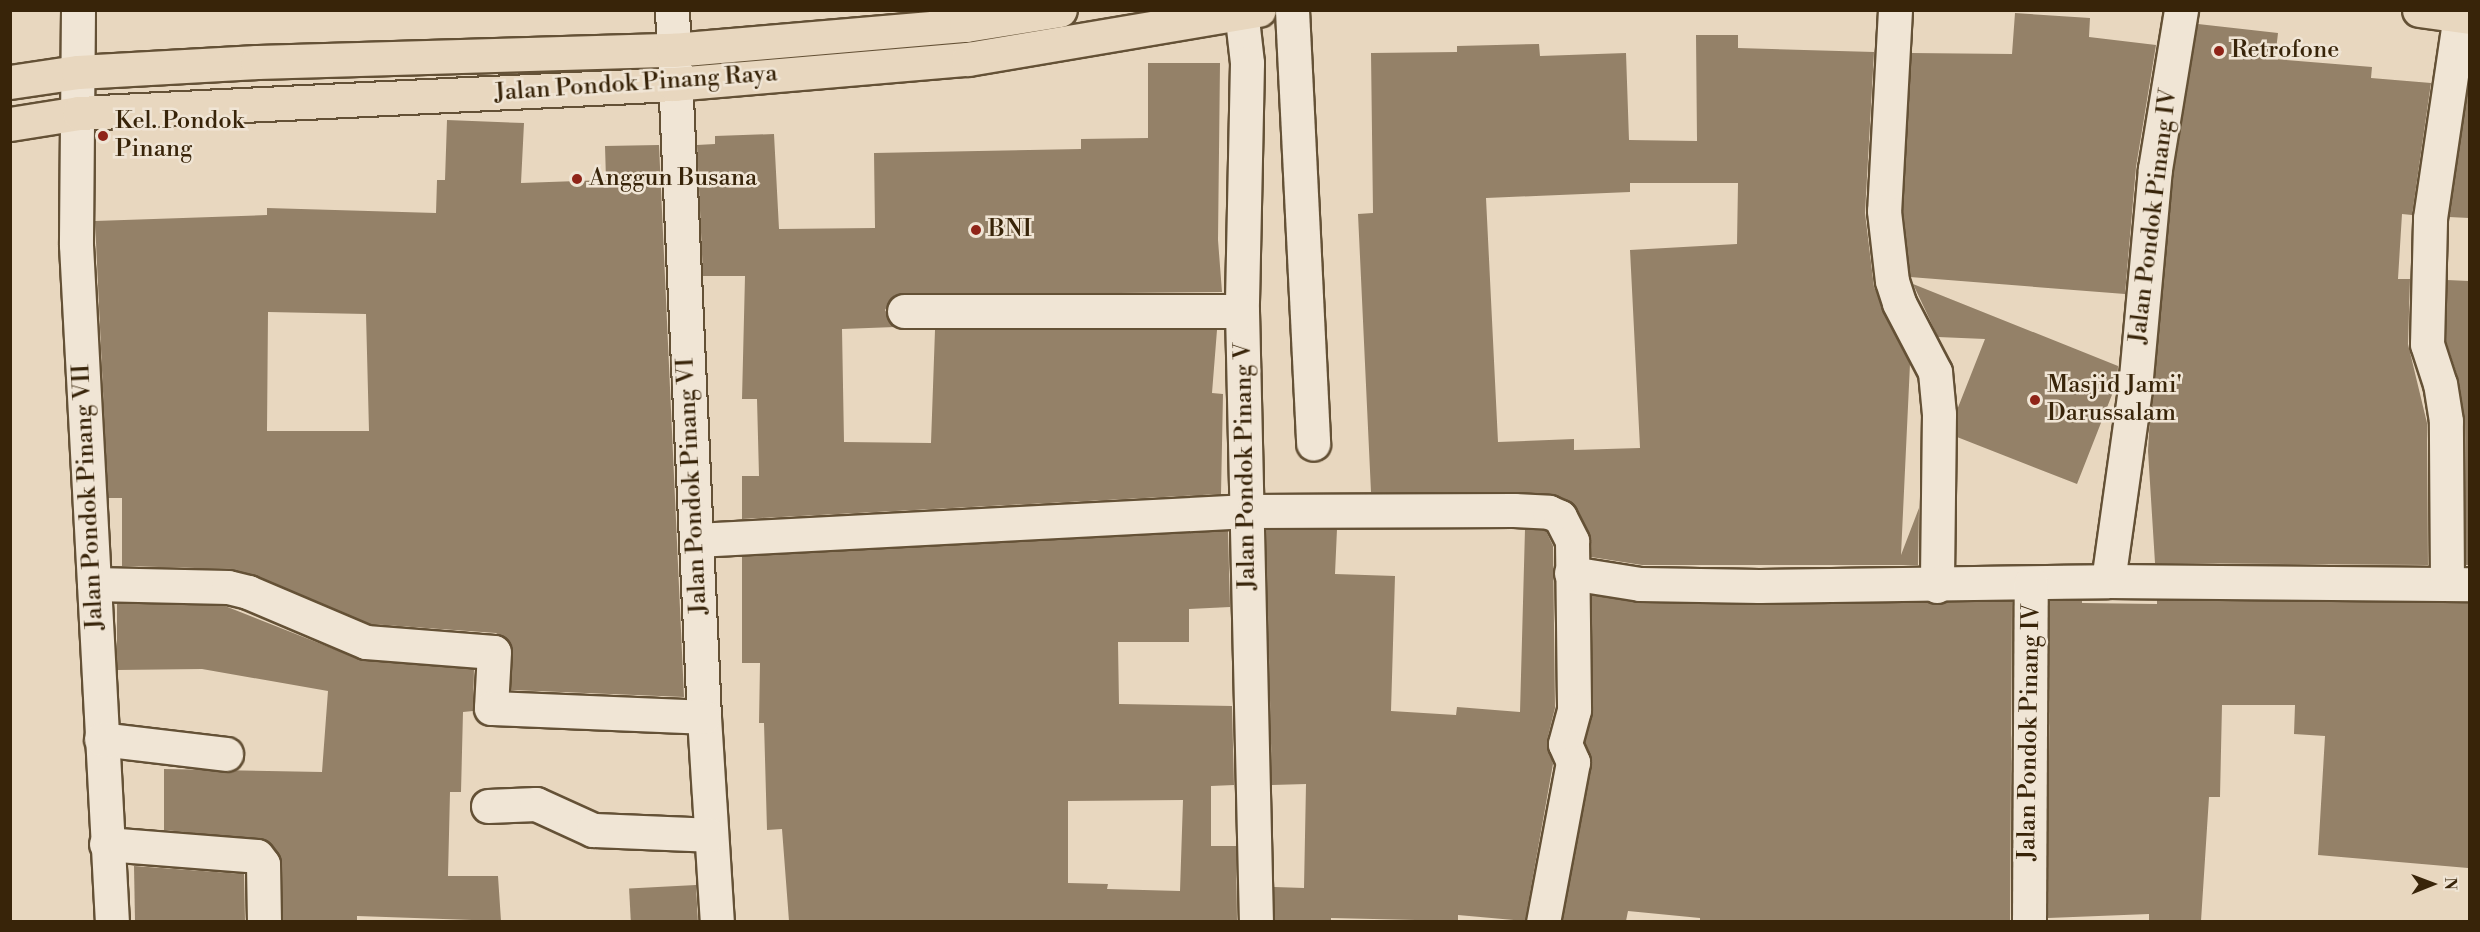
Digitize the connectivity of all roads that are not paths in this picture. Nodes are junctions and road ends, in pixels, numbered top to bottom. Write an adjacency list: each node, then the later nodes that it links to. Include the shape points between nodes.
1 (78, 10): 13 (street, Jalan Pondok Pinang VII)
2 (672, 10): 11 (street, Jalan Pondok Pinang VI)
3 (1060, 10): 10 (main road, Jalan Pondok Pinang Raya)
4 (1292, 10): 20 (street)
5 (1895, 10): 28 (street, via 1884,211 1895,292 1935,372 1939,424)
6 (2181, 10): 24 (street, Jalan Pondok Pinang IV, via 2155,169 2135,388)
7 (2419, 10): 9 (main road)
8 (1247, 12): 12 (main road, Jalan Pondok Pinang Raya); 19 (street, Jalan Pondok Pinang V)
9 (2465, 16): 27 (street, via 2430,218 2427,344 2440,384 2446,421)
10 (965, 18): 11 (main road, Jalan Pondok Pinang Raya); 12 (street)
11 (673, 50): 13 (main road, Jalan Pondok Pinang Raya, via 257,62); 15 (street, Jalan Pondok Pinang VI)
12 (968, 59): 15 (main road, Jalan Pondok Pinang Raya)
13 (78, 72): 14 (main road, Jalan Pondok Pinang Raya); 16 (street, Jalan Pondok Pinang VII)
14 (10, 82)
15 (674, 84): 16 (main road, Jalan Pondok Pinang Raya); 22 (street, Jalan Pondok Pinang VI)
16 (79, 113): 17 (main road, Jalan Pondok Pinang Raya); 26 (street, Jalan Pondok Pinang VII, via 76,245)
17 (10, 124)
18 (904, 311): 19 (street)
19 (1242, 312): 21 (street, Jalan Pondok Pinang V)
20 (1312, 443)
21 (1248, 511): 22 (street); 23 (street, via 1549,512 1560,517 1567,527 1572,541); 38 (street, Jalan Pondok Pinang V)
22 (696, 540): 29 (street, Jalan Pondok Pinang VI)
23 (1571, 573): 28 (street, via 1640,584); 39 (street, via 1574,710 1565,746 1573,762)
24 (2108, 582): 25 (street, Jalan Pondok Pinang IV); 27 (street)
25 (2031, 583): 28 (street); 40 (street, Jalan Pondok Pinang IV)
26 (94, 584): 29 (street, via 228,587 366,642 494,652 491,708); 30 (street, Jalan Pondok Pinang VII)
27 (2458, 584)
28 (1937, 586)
29 (704, 717): 33 (street, Jalan Pondok Pinang VI)
30 (101, 740): 31 (street); 34 (street, Jalan Pondok Pinang VII)
31 (226, 753)
32 (488, 806): 33 (street, via 536,804 593,830)
33 (710, 835): 37 (street, Jalan Pondok Pinang VI)
34 (106, 844): 35 (street, Jalan Pondok Pinang VII); 36 (street, via 257,856 263,864)
35 (112, 921)
36 (264, 921)
37 (717, 921)
38 (1256, 921)
39 (1543, 921)
40 (2028, 921)

